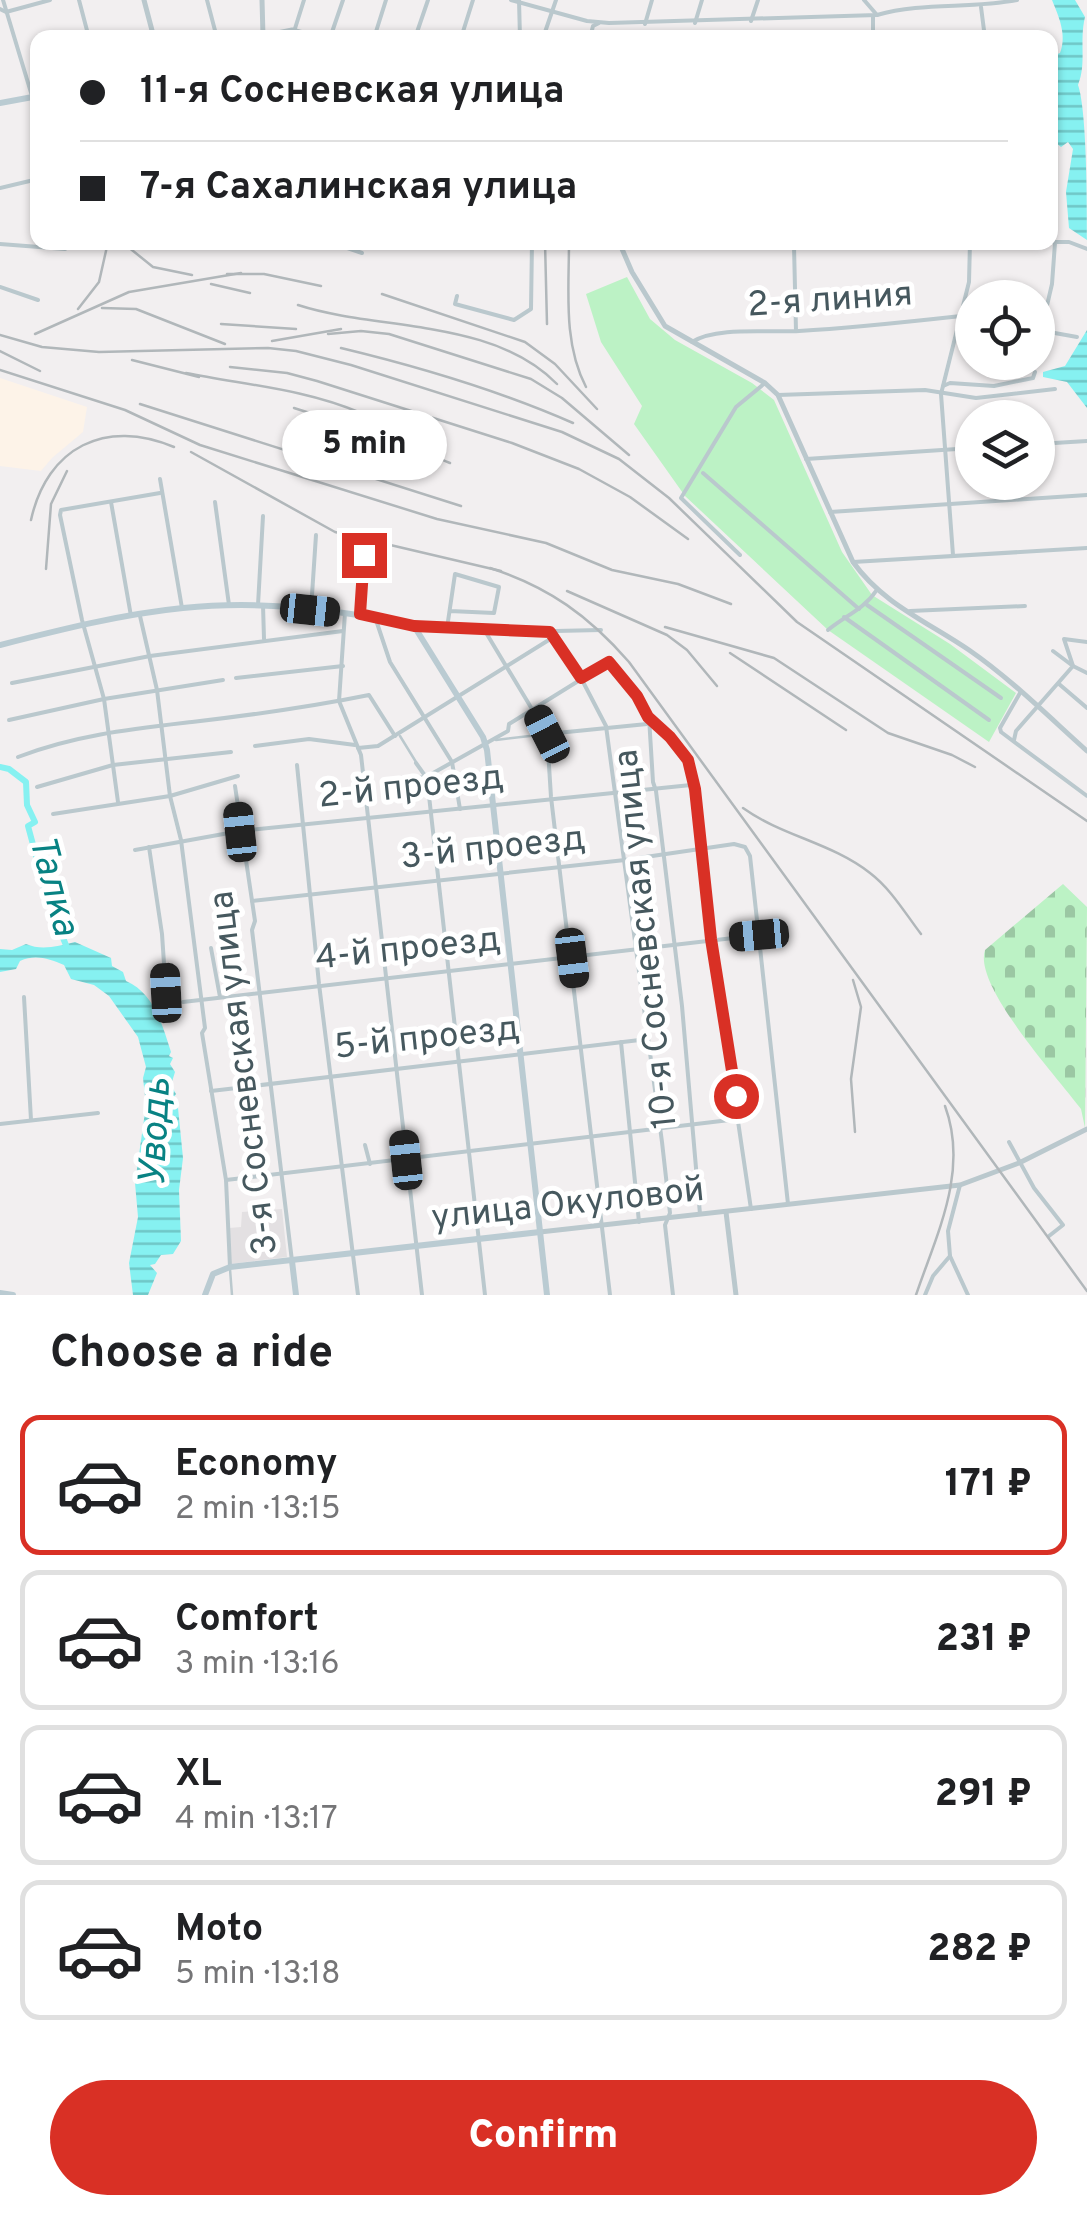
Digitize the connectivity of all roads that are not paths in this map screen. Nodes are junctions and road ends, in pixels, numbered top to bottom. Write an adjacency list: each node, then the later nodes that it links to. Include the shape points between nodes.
1 (2, 0): 21 (street)
2 (50, 0): 21 (street)
3 (80, 0): 28 (street)
4 (144, 0): 29 (street)
5 (207, 0): 30 (street)
6 (262, 0): 31 (street)
7 (304, 0): 32 (street)
8 (343, 0): 33 (street)
9 (386, 0): 34 (street)
10 (428, 0): 35 (street)
11 (473, 0): 36 (street)
12 (511, 0): 19 (street)
13 (556, 0): 22 (street)
14 (652, 0): 27 (street)
15 (702, 0): 26 (street)
16 (758, 0): 24 (street)
17 (864, 0): 23 (street)
18 (1017, 0): 20 (street)
19 (519, 1): 22 (street); 37 (street)
20 (981, 7): 23 (street, via 904,8); 41 (street)
21 (3, 10): 42 (street)
22 (552, 12): 25 (street); 38 (street)
23 (875, 16): 24 (street); 40 (street)
24 (751, 21): 26 (street)
25 (599, 22): 27 (street); 39 (street)
26 (694, 23): 27 (street)
27 (645, 24)
28 (88, 30)
29 (152, 30)
30 (215, 30)
31 (260, 30)
32 (293, 30)
33 (333, 30)
34 (377, 30)
35 (419, 30)
36 (464, 30)
37 (520, 30)
38 (546, 30)
39 (592, 30)
40 (874, 30)
41 (983, 30)
42 (30, 83)
43 (30, 97): 44 (main road)
44 (0, 102)
45 (30, 181): 46 (street)
46 (0, 188)
47 (1058, 243): 50 (street)
48 (0, 244): 49 (street)
49 (30, 246)
50 (1087, 249)
51 (353, 250): 57 (street)
52 (532, 250): 61 (street, via 531,309 514,320 455,304)
53 (623, 250): 68 (street, via 657,316)
54 (794, 250): 64 (street)
55 (970, 250): 58 (street)
56 (1055, 250): 59 (street)
57 (362, 253)
58 (969, 280)
59 (1052, 280)
60 (0, 288): 62 (street)
61 (457, 296)
62 (38, 300)
63 (955, 317): 64 (street, 2-я линия)
64 (796, 331): 68 (street, 2-я линия, via 727,333)
65 (1055, 333): 66 (street)
66 (1077, 337)
67 (955, 339): 71 (street)
68 (692, 342): 70 (street)
69 (1022, 380): 71 (street)
70 (764, 383): 74 (street); 92 (street, via 736,407 680,498)
71 (943, 386): 73 (street)
72 (1055, 390): 73 (street, via 976,398)
73 (941, 394): 74 (street); 78 (street)
74 (778, 395): 79 (street)
75 (1087, 441): 76 (street)
76 (1055, 443)
77 (955, 449): 78 (street)
78 (947, 450): 79 (street); 86 (street)
79 (806, 459): 87 (street)
80 (703, 473): 101 (street)
81 (160, 479): 82 (street)
82 (160, 493): 84 (street); 100 (street)
83 (1087, 495): 86 (street)
84 (110, 502): 107 (street); 111 (street, via 61,510)
85 (215, 502): 98 (street)
86 (949, 502): 87 (street); 93 (street)
87 (830, 512): 94 (street)
88 (262, 516): 96 (street)
89 (316, 535): 102 (street)
90 (1087, 548): 93 (street)
91 (364, 555): 106 (street)
92 (740, 555)
93 (953, 556): 94 (street)
94 (852, 562): 95 (street)
95 (876, 590): 97 (street); 104 (street)
96 (260, 605): 98 (main road); 102 (main road); 118 (street)
97 (867, 605): 101 (street); 136 (street)
98 (228, 606): 100 (main road)
99 (1025, 606): 104 (street)
100 (182, 608): 107 (main road)
101 (859, 609): 109 (street)
102 (310, 610): 105 (main road)
103 (450, 611): 103 (street, via 455,574 499,587 494,613); 112 (street)
104 (905, 611): 134 (street, via 971,651)
105 (345, 613): 106 (main road); 115 (street)
106 (360, 614): 108 (main road)
107 (135, 615): 111 (main road); 122 (street)
108 (375, 617): 110 (main road); 142 (street, via 390,662)
109 (844, 617): 114 (street); 145 (street)
110 (414, 626): 112 (street); 135 (main road)
111 (85, 627): 120 (main road); 123 (street)
112 (447, 628): 116 (street)
113 (601, 630): 117 (street)
114 (828, 630)
115 (345, 631): 118 (street); 124 (street)
116 (485, 631): 117 (street); 125 (street)
117 (551, 635): 125 (street); 129 (street)
118 (264, 639): 122 (street)
119 (1087, 642): 126 (street, via 1064,640)
120 (4, 644)
121 (1053, 651): 126 (street)
122 (150, 656): 123 (street); 133 (street)
123 (95, 666): 131 (street); 137 (street)
124 (343, 666): 128 (street); 138 (street)
125 (507, 666): 135 (street); 141 (street)
126 (1073, 666): 127 (street); 132 (street)
127 (1087, 673)
128 (236, 678)
129 (581, 678): 141 (street); 143 (street, via 609,662); 148 (street)
130 (222, 680): 133 (street)
131 (12, 683)
132 (1058, 684): 139 (street); 140 (street)
133 (158, 690): 137 (street); 147 (street)
134 (1020, 693): 139 (street); 152 (street, via 1000,728)
135 (458, 696): 142 (street); 153 (main road)
136 (1001, 698)
137 (104, 699): 144 (street); 149 (street)
138 (338, 701): 147 (street); 151 (street, via 369,695); 155 (street)
139 (1038, 708): 152 (street); 156 (street)
140 (1087, 708)
141 (534, 709): 150 (street); 153 (street)
142 (424, 717): 151 (street); 160 (street)
143 (648, 717): 146 (street, 10-я Сосневская улица); 167 (street, via 688,760)
144 (9, 720)
145 (989, 720)
146 (649, 724): 148 (street); 170 (street, 10-я Сосневская улица)
147 (162, 726): 149 (street); 159 (street)
148 (606, 726): 150 (street); 171 (street)
149 (108, 731): 158 (street); 163 (street)
150 (547, 734): 153 (street); 174 (street)
151 (397, 735): 155 (street, via 378,746); 161 (street)
152 (1014, 740): 173 (street)
153 (487, 744): 160 (street); 176 (main road)
154 (255, 746): 155 (street, via 309,739)
155 (356, 746): 180 (street)
156 (1087, 750)
157 (231, 752): 159 (street)
158 (18, 758)
159 (167, 760): 163 (street); 172 (street)
160 (452, 762): 165 (street); 177 (street)
161 (416, 763): 165 (street)
162 (297, 765): 181 (street)
163 (113, 766): 169 (street); 175 (street)
164 (238, 776): 172 (street)
165 (426, 776): 166 (street); 178 (street)
166 (406, 779)
167 (694, 785): 170 (street, 2-й проезд); 185 (street)
168 (236, 786): 182 (street, 3-я Сосневская улица)
169 (36, 788)
170 (655, 788): 171 (street, 2-й проезд); 187 (street, 10-я Сосневская улица)
171 (614, 791): 174 (street, 2-й проезд); 188 (street)
172 (170, 796): 175 (street); 183 (street)
173 (1087, 796)
174 (551, 797): 176 (street, 2-й проезд); 189 (street)
175 (118, 802): 179 (street)
176 (492, 806): 177 (street, 2-й проезд); 190 (main road)
177 (460, 809): 178 (street, 2-й проезд)
178 (432, 813): 180 (street, 2-й проезд); 191 (street)
179 (53, 814)
180 (367, 818): 181 (street, 2-й проезд); 192 (street)
181 (302, 824): 182 (street, 2-й проезд); 193 (street)
182 (240, 832): 183 (street, 2-й проезд); 194 (street, 3-я Сосневская улица)
183 (182, 840): 184 (street, 2-й проезд); 209 (street)
184 (149, 847): 186 (street, 2-й проезд); 205 (street)
185 (700, 849): 187 (street, 3-й проезд); 195 (street, 3-й проезд, via 745,847); 196 (street)
186 (134, 850)
187 (663, 853): 188 (street, 3-й проезд); 197 (street, 10-я Сосневская улица)
188 (625, 860): 189 (street, 3-й проезд); 199 (street)
189 (561, 868): 190 (street, 3-й проезд); 200 (street)
190 (500, 875): 191 (street, 3-й проезд); 201 (main road)
191 (438, 882): 192 (street, 3-й проезд); 202 (street)
192 (375, 887): 193 (street, 3-й проезд); 203 (street)
193 (311, 895): 194 (street, 3-й проезд); 204 (street)
194 (252, 901): 206 (street, 3-я Сосневская улица)
195 (759, 935): 196 (street, 4-й проезд); 240 (street)
196 (711, 939): 197 (street, 4-й проезд); 221 (street)
197 (674, 944): 199 (street, 4-й проезд); 224 (street, 10-я Сосневская улица)
198 (211, 948): 208 (street)
199 (636, 948): 200 (street, 4-й проезд); 211 (street)
200 (572, 958): 201 (street, 4-й проезд); 213 (street)
201 (510, 963): 202 (street, 4-й проезд); 214 (main road)
202 (446, 971): 203 (street, 4-й проезд); 215 (street)
203 (384, 978): 204 (street, 4-й проезд); 216 (street)
204 (319, 984): 206 (street, 4-й проезд); 217 (street)
205 (166, 993)
206 (259, 994): 208 (street, 4-й проезд); 218 (street, 3-я Сосневская улица)
207 (24, 997): 222 (street)
208 (220, 998): 209 (street, 4-й проезд)
209 (201, 999): 210 (street, 4-й проезд); 219 (street)
210 (182, 1002)
211 (650, 1038): 212 (street, 5-й проезд); 225 (street)
212 (621, 1042): 213 (street, 5-й проезд); 227 (street)
213 (583, 1047): 214 (street, 5-й проезд); 228 (street)
214 (519, 1054): 215 (street, 5-й проезд); 230 (main road)
215 (456, 1061): 216 (street, 5-й проезд); 232 (street)
216 (395, 1067): 217 (street, 5-й проезд); 233 (street)
217 (331, 1075): 218 (street, 5-й проезд); 236 (street)
218 (270, 1083): 219 (street, 5-й проезд); 237 (street, 3-я Сосневская улица)
219 (210, 1091): 238 (street)
220 (98, 1113): 222 (street)
221 (739, 1119): 224 (street); 241 (street)
222 (31, 1120): 223 (street)
223 (0, 1124)
224 (692, 1124): 225 (street); 243 (street, 10-я Сосневская улица)
225 (660, 1129): 227 (street); 244 (street)
226 (1087, 1129): 234 (street, улица Окуловой)
227 (628, 1132): 228 (street); 245 (street)
228 (593, 1136): 230 (street); 246 (street)
229 (1009, 1142): 234 (street)
230 (529, 1144): 232 (street); 247 (main road)
231 (365, 1145): 235 (street)
232 (466, 1152): 233 (street); 249 (street)
233 (406, 1160): 235 (street); 250 (street)
234 (1020, 1162): 239 (street, улица Окуловой); 248 (street, via 1064,1225)
235 (370, 1164): 236 (street)
236 (342, 1166): 237 (street); 251 (street)
237 (281, 1174): 238 (street); 253 (street, 3-я Сосневская улица)
238 (226, 1180): 254 (street)
239 (956, 1186): 240 (street, улица Окуловой); 252 (street)
240 (788, 1204): 241 (street, улица Окуловой)
241 (752, 1209): 242 (street, улица Окуловой)
242 (726, 1212): 243 (street, улица Окуловой); 266 (street)
243 (700, 1215): 244 (street, улица Окуловой)
244 (669, 1218): 245 (street, улица Окуловой); 265 (street)
245 (639, 1222): 246 (street, улица Окуловой)
246 (602, 1226): 247 (street, улица Окуловой); 264 (street)
247 (540, 1232): 249 (main road, улица Окуловой); 263 (main road)
248 (1049, 1236)
249 (478, 1240): 250 (main road, улица Окуловой); 262 (street)
250 (415, 1247): 251 (main road, улица Окуловой); 261 (street)
251 (352, 1254): 253 (main road, улица Окуловой); 260 (street)
252 (950, 1256): 267 (street); 268 (street)
253 (292, 1261): 254 (main road, улица Окуловой); 259 (main road, 3-я Сосневская улица)
254 (230, 1268): 257 (main road, via 213,1274); 258 (street)
255 (0, 1293): 256 (main road)
256 (13, 1295)
257 (206, 1295)
258 (232, 1295)
259 (296, 1295)
260 (358, 1295)
261 (422, 1295)
262 (484, 1295)
263 (547, 1295)
264 (610, 1295)
265 (674, 1295)
266 (736, 1295)
267 (925, 1295)
268 (968, 1295)

